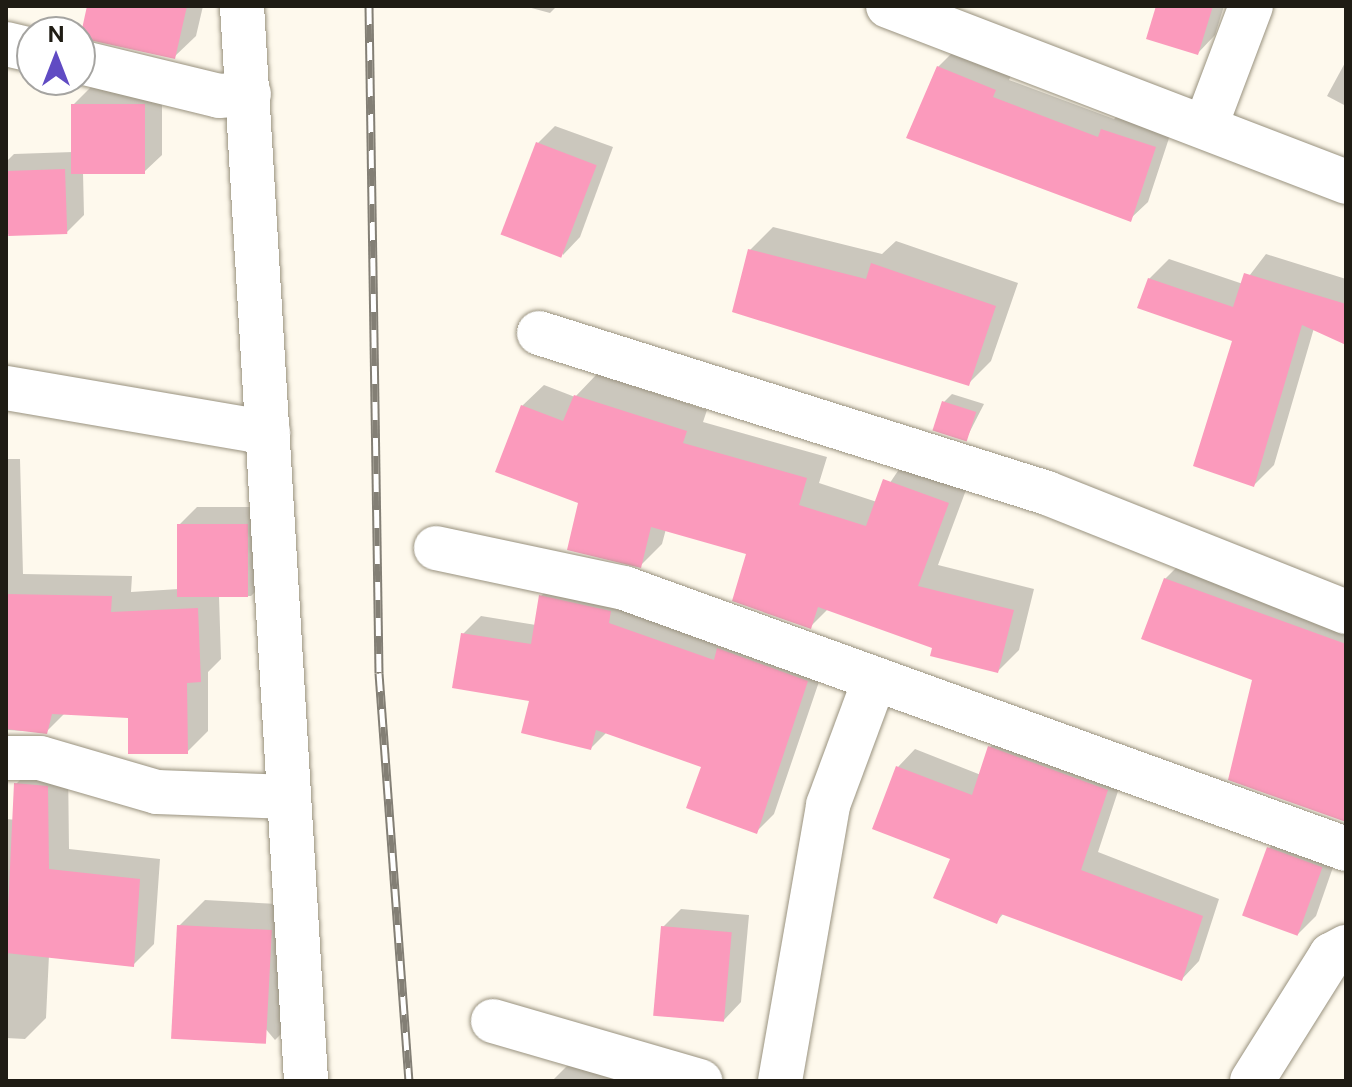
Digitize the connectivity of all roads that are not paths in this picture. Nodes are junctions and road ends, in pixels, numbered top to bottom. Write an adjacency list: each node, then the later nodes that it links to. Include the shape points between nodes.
1 (242, 6): 5 (street)
2 (888, 6): 6 (street)
3 (1251, 6): 6 (street)
4 (96, 66): 5 (street, via 219,96)
5 (249, 94): 10 (street)
6 (1206, 125): 7 (street)
7 (1346, 182)
8 (539, 333): 12 (street, via 1047,493)
9 (6, 388): 10 (street)
10 (268, 433): 15 (street)
11 (436, 548): 13 (street, via 624,588)
12 (1346, 612)
13 (874, 681): 16 (street); 21 (street, via 828,805)
14 (6, 758): 15 (street, via 40,758 157,792)
15 (289, 797): 19 (street)
16 (1346, 849)
17 (1346, 947): 22 (street, via 1331,955)
18 (493, 1021): 20 (street)
19 (306, 1081)
20 (700, 1081)
21 (780, 1081)
22 (1252, 1081)

